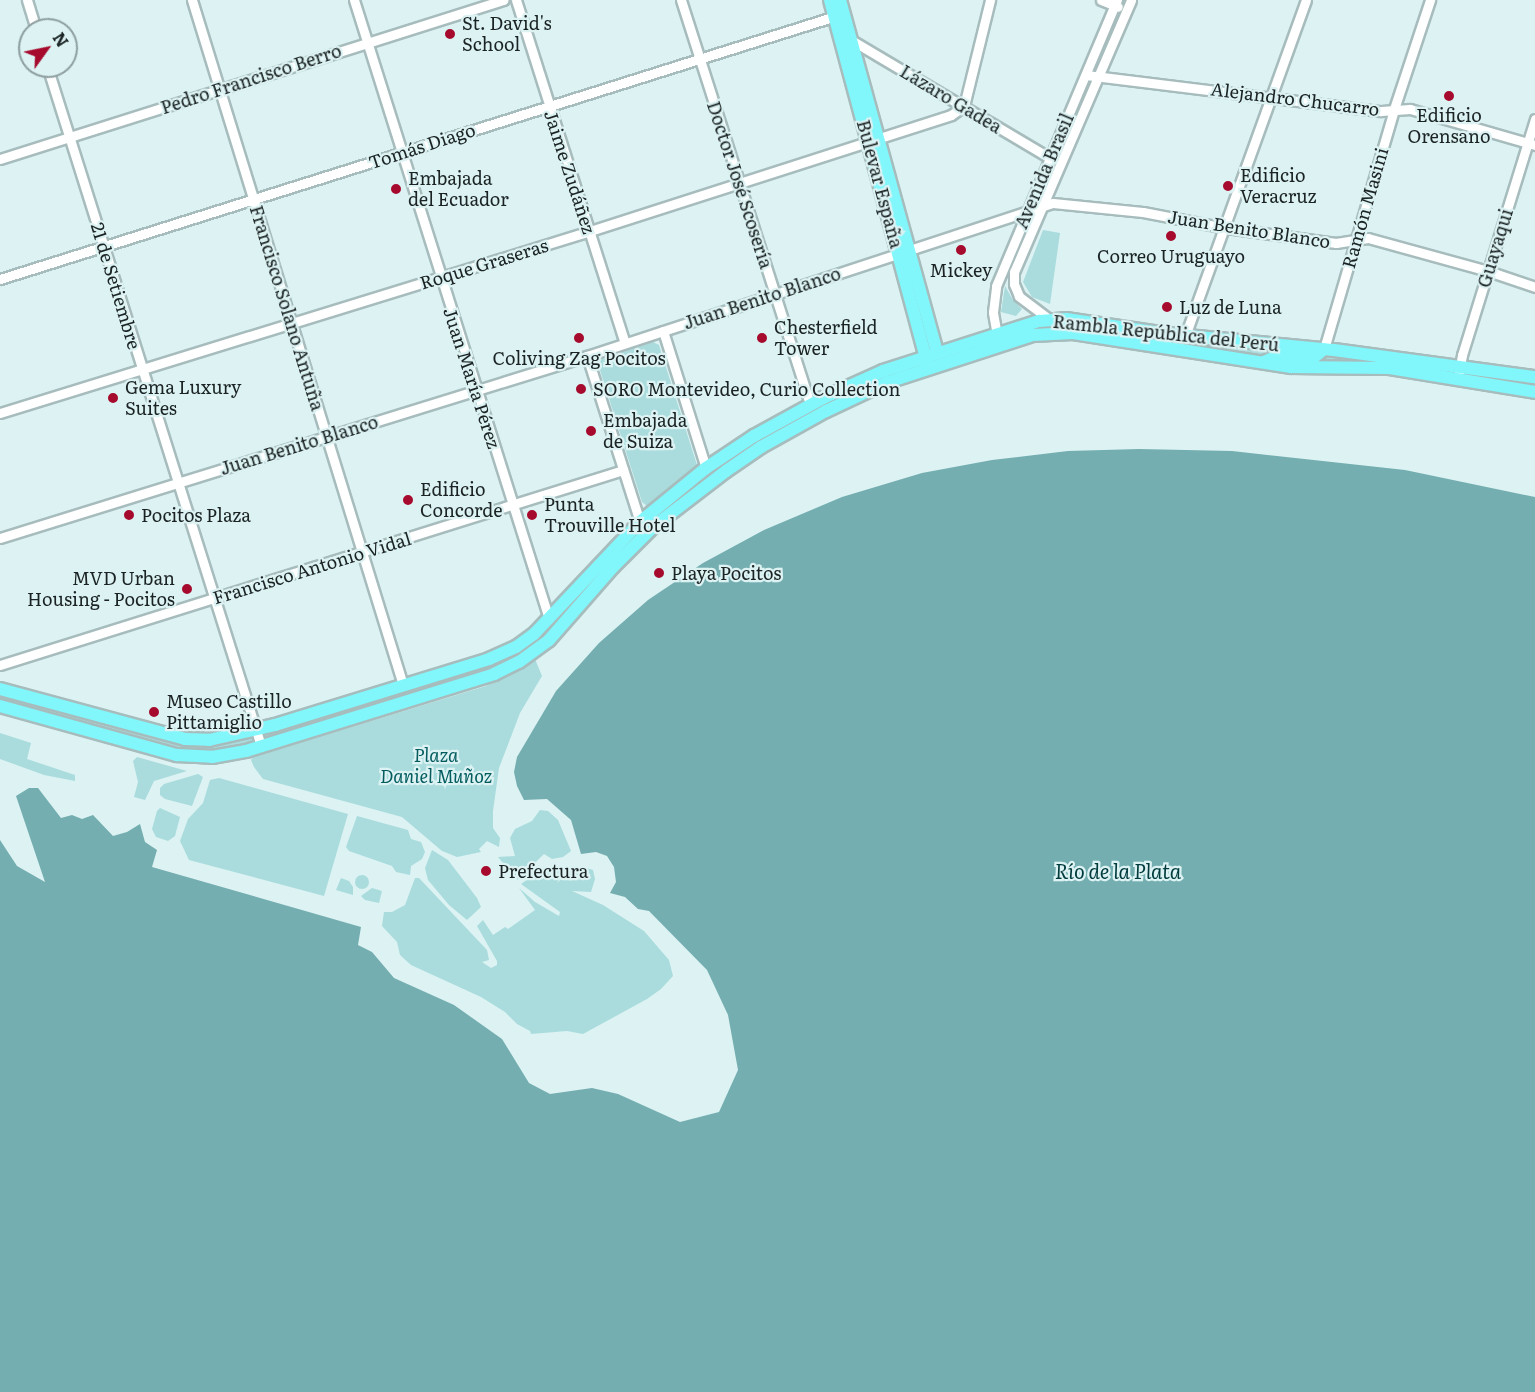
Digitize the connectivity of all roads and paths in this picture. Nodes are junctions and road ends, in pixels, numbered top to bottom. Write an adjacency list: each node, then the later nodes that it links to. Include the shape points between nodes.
1 (27, 0): 17 (street)
2 (192, 0): 24 (street, Francisco Solano Antuña)
3 (354, 0): 19 (street, Juan María Pérez)
4 (503, 0): 19 (street, Pedro Francisco Berro)
5 (516, 0): 26 (street, Jaime Zudáñez)
6 (681, 0): 20 (street, Doctor José Scosería)
7 (830, 0): 16 (main road, Bulevar España)
8 (840, 0): 16 (main road, Bulevar España)
9 (990, 0): 27 (street)
10 (1101, 0): 14 (street)
11 (1131, 0): 15 (street, Avenida Brasil)
12 (1306, 0): 25 (street)
13 (1430, 0): 28 (street, Ramón Masini)
14 (1116, 3): 15 (street); 21 (street, Avenida Brasil)
15 (1126, 10): 22 (street, Avenida Brasil)
16 (839, 15): 18 (main road, Bulevar España); 20 (street, Tomás Diago); 31 (main road, Bulevar España)
17 (32, 18)
18 (851, 40): 27 (street, Lázaro Gadea); 31 (main road, Bulevar España)
19 (367, 42): 24 (street, Pedro Francisco Berro); 33 (street, Juan María Pérez)
20 (700, 58): 26 (street, Tomás Diago); 36 (street, Doctor José Scosería)
21 (1086, 75): 22 (street, Alejandro Chucarro); 34 (street, Avenida Brasil)
22 (1099, 75): 25 (street, Alejandro Chucarro); 38 (street, Avenida Brasil)
23 (51, 78): 30 (street, 21 de Setiembre)
24 (219, 90): 30 (street, Pedro Francisco Berro); 37 (street, Francisco Solano Antuña)
25 (1271, 97): 28 (street, Alejandro Chucarro, via 1381,111); 40 (street)
26 (549, 106): 33 (street, Tomás Diago); 41 (street, Jaime Zudáñez)
27 (964, 106): 31 (street, Roque Graseras, via 951,115); 34 (street, Lázaro Gadea)
28 (1394, 109): 32 (street, Alejandro Chucarro, via 1410,109); 42 (street, Ramón Masini)
29 (1535, 119): 32 (street, Guayaqui)
30 (70, 137): 35 (street, Pedro Francisco Berro); 43 (street, 21 de Setiembre)
31 (873, 140): 36 (street, Roque Graseras); 44 (main road, Bulevar España)
32 (1531, 144): 45 (street, Guayaqui)
33 (401, 153): 37 (street, Tomás Diago); 46 (street, Juan María Pérez)
34 (1050, 158): 39 (street, Avenida Brasil)
35 (0, 159)
36 (739, 182): 41 (street, Roque Graseras); 49 (street, Doctor José Scosería)
37 (253, 200): 43 (street, Tomás Diago); 51 (street, Francisco Solano Antuña)
38 (1043, 205): 39 (street, Juan Benito Blanco); 40 (street, Juan Benito Blanco, via 1068,203); 50 (street, Avenida Brasil, via 1014,272 1014,284 1023,300)
39 (1027, 210): 44 (street, Juan Benito Blanco); 53 (street, Avenida Brasil, via 996,286)
40 (1226, 228): 42 (street, Juan Benito Blanco, via 1336,243); 54 (street)
41 (590, 231): 46 (street, Roque Graseras); 55 (street, Jaime Zudáñez)
42 (1355, 240): 45 (street, Juan Benito Blanco, via 1368,238); 57 (street, Ramón Masini)
43 (104, 247): 47 (street, Tomás Diago); 62 (street, 21 de Setiembre)
44 (904, 251): 49 (street, Juan Benito Blanco); 58 (main road, Bulevar España)
45 (1488, 271): 48 (street, Juan Benito Blanco); 63 (street, Guayaqui)
46 (440, 278): 51 (street, Roque Graseras); 67 (street, Juan María Pérez)
47 (0, 279)
48 (1535, 287)
49 (775, 294): 52 (street, Juan Benito Blanco); 69 (street, Doctor José Scosería)
50 (1049, 319): 53 (main road, Rambla República del Perú); 54 (main road, Rambla República del Perú)
51 (291, 324): 62 (street, Roque Graseras); 71 (street, Francisco Solano Antuña)
52 (663, 331): 55 (street, Juan Benito Blanco); 72 (street)
53 (996, 333): 56 (street, Avenida Brasil); 58 (main road, Rambla República del Perú)
54 (1185, 336): 57 (main road, Rambla República del Perú)
55 (625, 343): 59 (street, Juan Benito Blanco)
56 (999, 346): 60 (main road, Rambla República del Perú, via 1033,335 1064,332); 61 (main road, Rambla República del Perú)
57 (1324, 349): 60 (main road, via 1313,358 1277,356); 63 (main road, Rambla República del Perú)
58 (931, 353): 61 (main road, Bulevar España); 69 (main road, Rambla República del Perú)
59 (587, 356): 67 (street, Juan Benito Blanco); 73 (street)
60 (1262, 362): 63 (main road, Rambla República del Perú, via 1291,367)
61 (929, 368): 86 (main road, Rambla República del Perú, via 826,411 726,471 653,527 549,640 519,662 494,674)
62 (142, 369): 70 (street, Roque Graseras); 74 (street, 21 de Setiembre)
63 (1459, 371): 64 (main road, Rambla República del Perú); 66 (main road, Rambla República del Perú)
64 (1535, 376)
65 (1535, 384): 66 (main road, via 1516,382)
66 (1501, 386): 68 (main road, Rambla República del Perú)
67 (476, 390): 71 (street, Juan Benito Blanco); 75 (street, Juan María Pérez)
68 (1535, 392)
69 (810, 405): 72 (main road, Rambla República del Perú)
70 (0, 413)
71 (326, 437): 74 (street, Juan Benito Blanco); 78 (street, Francisco Solano Antuña)
72 (706, 468): 76 (main road, Rambla República del Perú)
73 (623, 470): 75 (street, Francisco Antonio Vidal); 76 (street)
74 (178, 483): 77 (street, Juan Benito Blanco); 79 (street, 21 de Setiembre)
75 (513, 505): 78 (street, Francisco Antonio Vidal); 80 (street, Juan María Pérez)
76 (640, 522): 80 (main road, Rambla República del Perú)
77 (0, 538)
78 (362, 552): 79 (street, Francisco Antonio Vidal); 82 (street, Francisco Solano Antuña)
79 (213, 598): 81 (street, Francisco Antonio Vidal); 85 (street, 21 de Setiembre)
80 (549, 619): 82 (main road, Rambla República del Perú, via 527,640 503,654)
81 (0, 665)
82 (403, 686): 85 (main road); 86 (main road, via 396,696 324,719)
83 (0, 690): 85 (main road, via 185,739 219,739)
84 (0, 706): 87 (main road, Rambla República del Perú, via 189,756 220,756)
85 (255, 730): 87 (street, 21 de Setiembre)
86 (305, 733): 87 (main road, Rambla República del Perú)
87 (261, 746)

